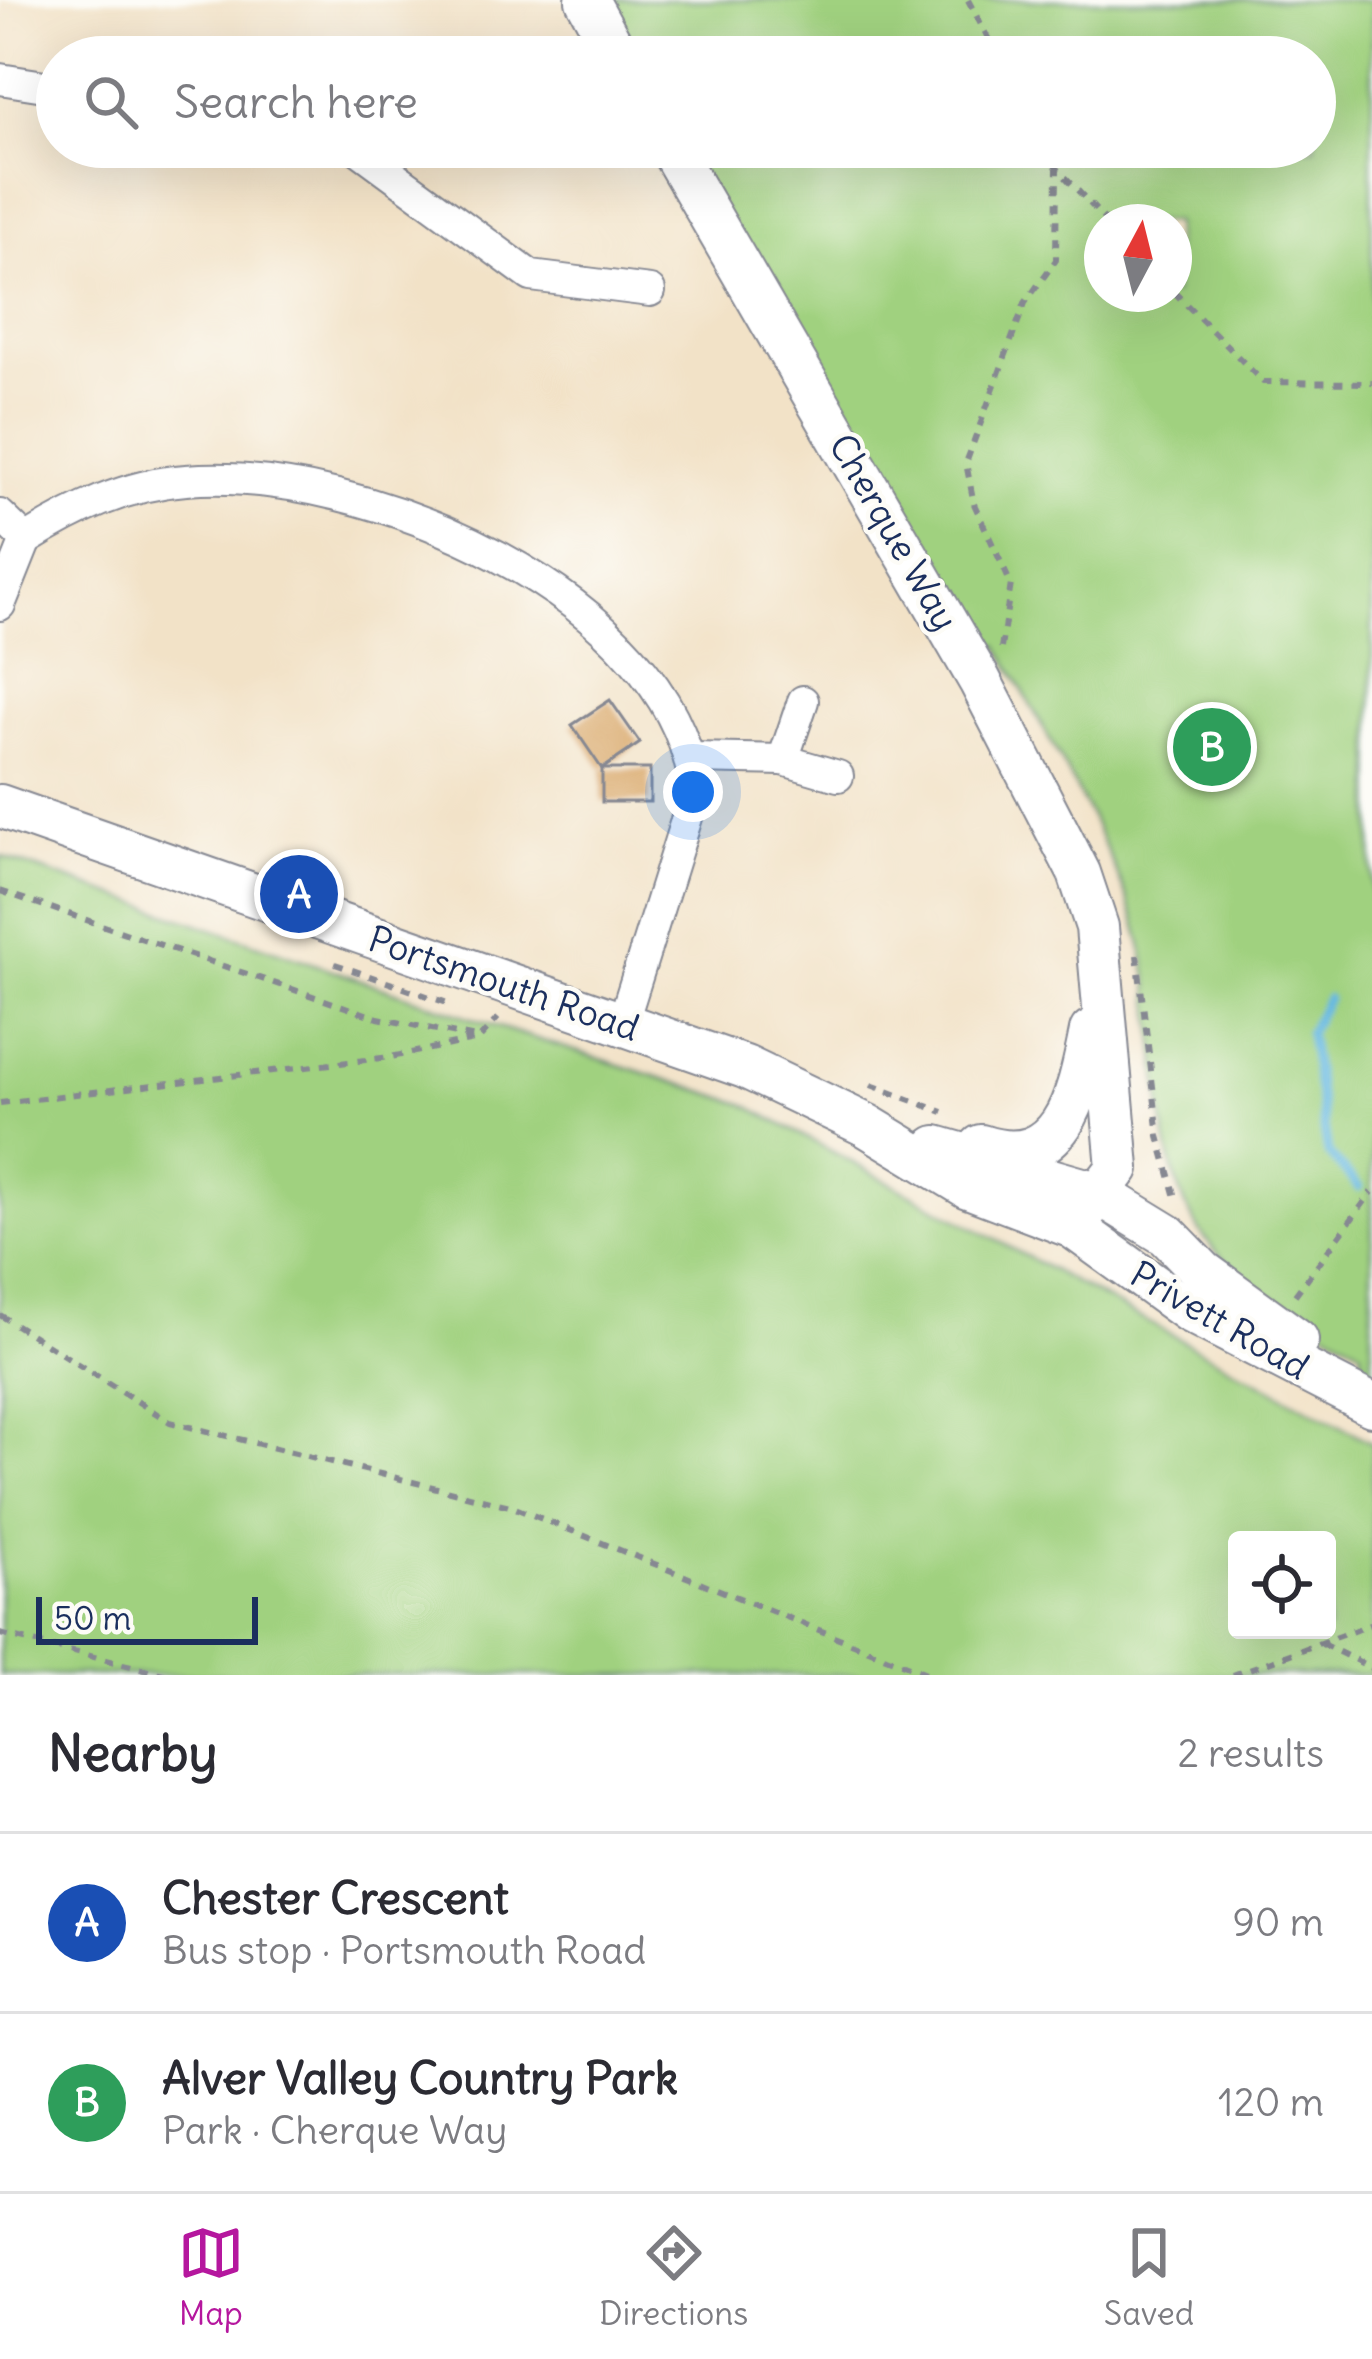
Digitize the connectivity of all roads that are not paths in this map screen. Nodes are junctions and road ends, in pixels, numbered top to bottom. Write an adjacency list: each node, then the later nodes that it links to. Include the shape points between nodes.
1 (586, 0): 2 (street)
2 (606, 36)
3 (0, 79): 4 (street)
4 (36, 85)
5 (384, 168): 7 (street, via 531,276)
6 (682, 168): 16 (street, Cherque Way, via 980,681 1079,873)
7 (650, 291)
8 (0, 515): 9 (street)
9 (26, 540): 10 (street); 12 (street, via 72,511 184,479 258,480 382,503 474,542 605,632 673,712)
10 (0, 605)
11 (802, 701): 13 (street)
12 (692, 758): 13 (street); 18 (street, via 686,834)
13 (783, 760): 14 (street)
14 (838, 776)
15 (0, 806): 18 (street, Portsmouth Road)
16 (1097, 927): 17 (street, Cherque Way); 23 (street, Cherque Way, via 1124,976 1149,1201)
17 (1101, 976): 20 (street); 22 (street, Cherque Way, via 1118,1168)
18 (622, 1024): 19 (street, Portsmouth Road)
19 (745, 1067): 20 (street, via 993,1150 1041,1145 1063,1124); 21 (street, Portsmouth Road)
20 (1081, 1083): 22 (street)
21 (866, 1125): 22 (street, Portsmouth Road); 24 (street, Portsmouth Road, via 968,1187)
22 (1100, 1194): 23 (street, Privett Road); 24 (street, Cherque Way); 25 (street, via 1177,1280)
23 (1174, 1223): 25 (street, Privett Road, via 1203,1272)
24 (1073, 1227): 25 (street, Privett Road, via 1156,1290)
25 (1266, 1334): 26 (street, Privett Road); 27 (street, Privett Road)
26 (1372, 1390)
27 (1372, 1405)

